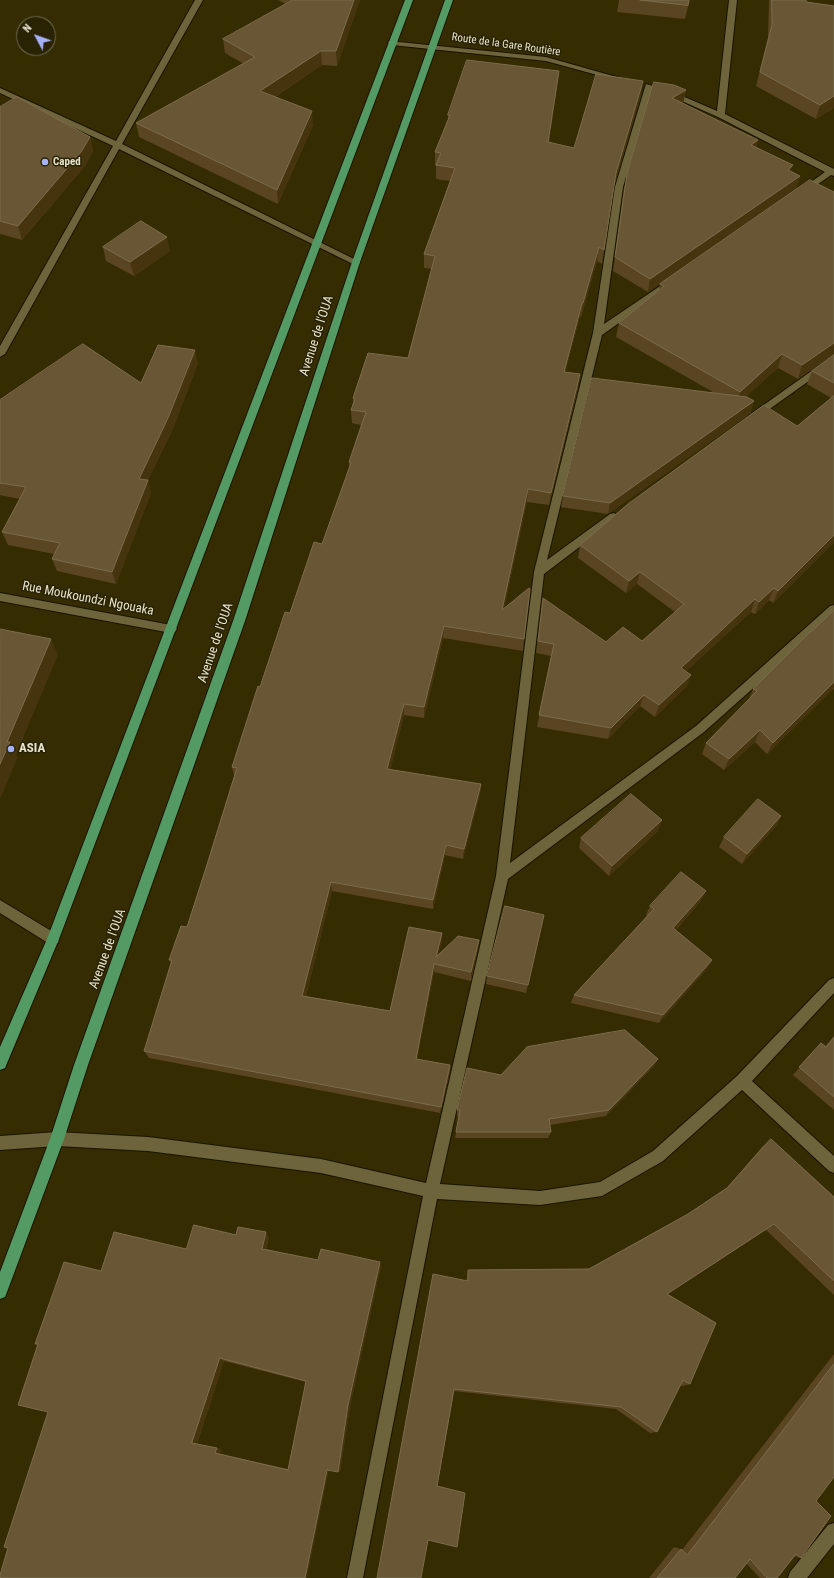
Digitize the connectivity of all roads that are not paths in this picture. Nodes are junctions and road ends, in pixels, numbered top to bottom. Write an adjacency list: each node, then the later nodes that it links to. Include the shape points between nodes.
1 (199, 0): 10 (street)
2 (409, 0): 5 (main road)
3 (449, 0): 6 (main road, Avenue de l'OUA)
4 (733, 0): 9 (street)
5 (392, 43): 6 (street, Route de la Gare Routière); 13 (main road)
6 (432, 46): 7 (street, Route de la Gare Routière, via 546,59); 14 (main road, Avenue de l'OUA)
7 (649, 87): 9 (street, Route de la Gare Routière, via 689,100); 16 (street, via 619,187)
8 (0, 90): 10 (street)
9 (721, 115): 11 (street, Route de la Gare Routière)
10 (118, 145): 13 (street); 17 (street)
11 (832, 172): 12 (street)
12 (792, 198)
13 (317, 242): 14 (street); 24 (main road)
14 (356, 262): 31 (main road, Avenue de l'OUA, via 239,621 81,1065)
15 (676, 279): 16 (street)
16 (598, 333): 21 (street)
17 (0, 354)
18 (834, 358): 19 (street)
19 (746, 422)
20 (620, 513): 21 (street)
21 (539, 572): 25 (street)
22 (0, 597): 24 (street, Rue Moukoundzi Ngouaka)
23 (834, 610): 25 (street, via 700,729)
24 (171, 629): 27 (main road)
25 (502, 876): 34 (street)
26 (0, 906): 27 (street)
27 (53, 938): 29 (main road)
28 (834, 984): 30 (street)
29 (0, 1063)
30 (742, 1081): 33 (street); 34 (street, via 658,1156 602,1189 540,1198)
31 (58, 1139): 32 (street); 34 (street, via 148,1144 321,1166); 35 (main road, Avenue de l'OUA)
32 (0, 1143)
33 (834, 1166)
34 (431, 1191): 37 (street)
35 (0, 1292)
36 (834, 1530): 38 (street)
37 (355, 1578)
38 (796, 1578)

